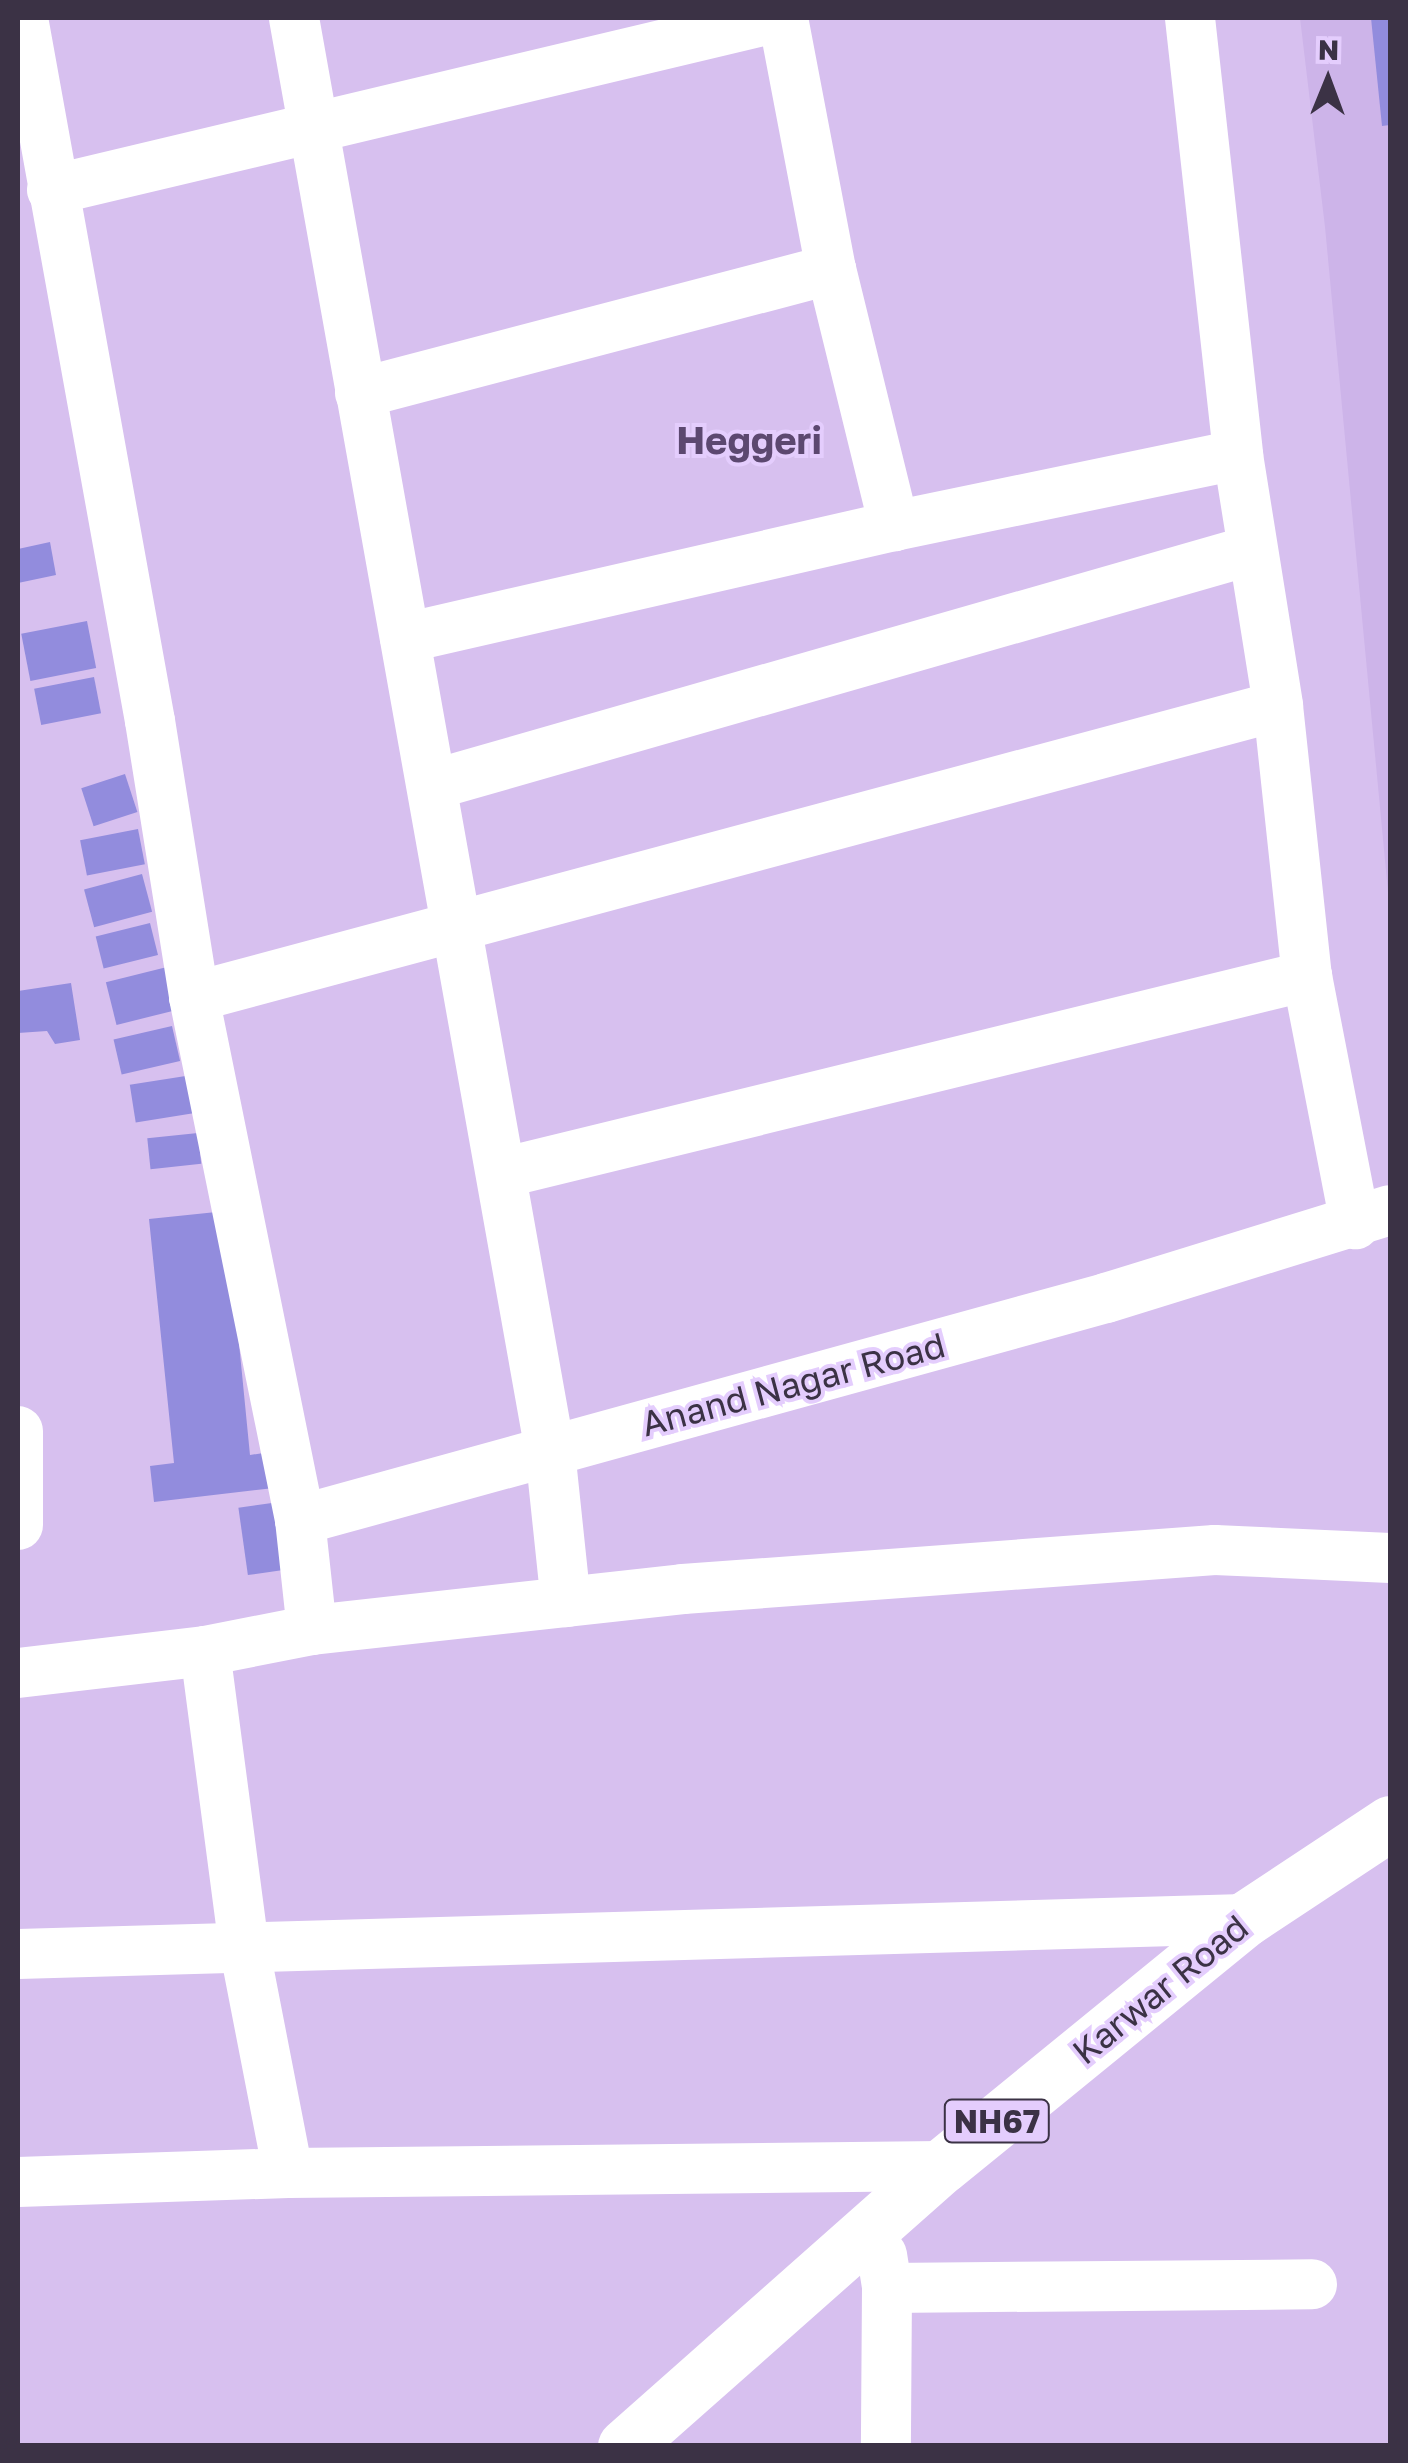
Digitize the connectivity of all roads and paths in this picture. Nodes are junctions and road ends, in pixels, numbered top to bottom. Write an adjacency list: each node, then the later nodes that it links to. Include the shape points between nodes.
1 (23, 18): 7 (street)
2 (294, 18): 6 (street)
3 (774, 18): 6 (street)
4 (783, 18): 8 (street)
5 (1190, 18): 10 (street)
6 (314, 131): 7 (street); 9 (street)
7 (52, 190): 18 (street)
8 (831, 269): 9 (street); 11 (street)
9 (360, 393): 13 (street)
10 (1238, 455): 11 (street); 12 (street)
11 (894, 526): 13 (street)
12 (1252, 550): 14 (street); 15 (street)
13 (405, 638): 15 (street)
14 (1278, 706): 16 (street); 17 (street)
15 (432, 785): 16 (street)
16 (458, 925): 18 (street); 19 (street)
17 (1308, 976): 19 (street); 20 (street)
18 (194, 997): 23 (street)
19 (502, 1174): 22 (street)
20 (1373, 1217): 22 (street, Anand Nagar Road)
21 (18, 1431): 24 (street)
22 (550, 1451): 23 (street, Anand Nagar Road); 26 (street)
23 (300, 1520): 27 (street)
24 (18, 1525)
25 (1390, 1558): 26 (street, via 1215,1550)
26 (566, 1602): 27 (street)
27 (312, 1630): 28 (street)
28 (205, 1651): 29 (street); 32 (street)
29 (18, 1673)
30 (1390, 1823): 31 (highway, Karwar Road / NH67)
31 (1245, 1919): 32 (street); 34 (highway, Karwar Road / NH67)
32 (244, 1946): 33 (street); 35 (street)
33 (18, 1954)
34 (942, 2166): 35 (street); 37 (highway, Karwar Road / NH67)
35 (288, 2173): 36 (street)
36 (18, 2182)
37 (878, 2226): 39 (street); 40 (highway, Karwar Road / NH67)
38 (1312, 2284): 39 (street)
39 (886, 2288): 41 (street)
40 (625, 2446)
41 (886, 2446)

